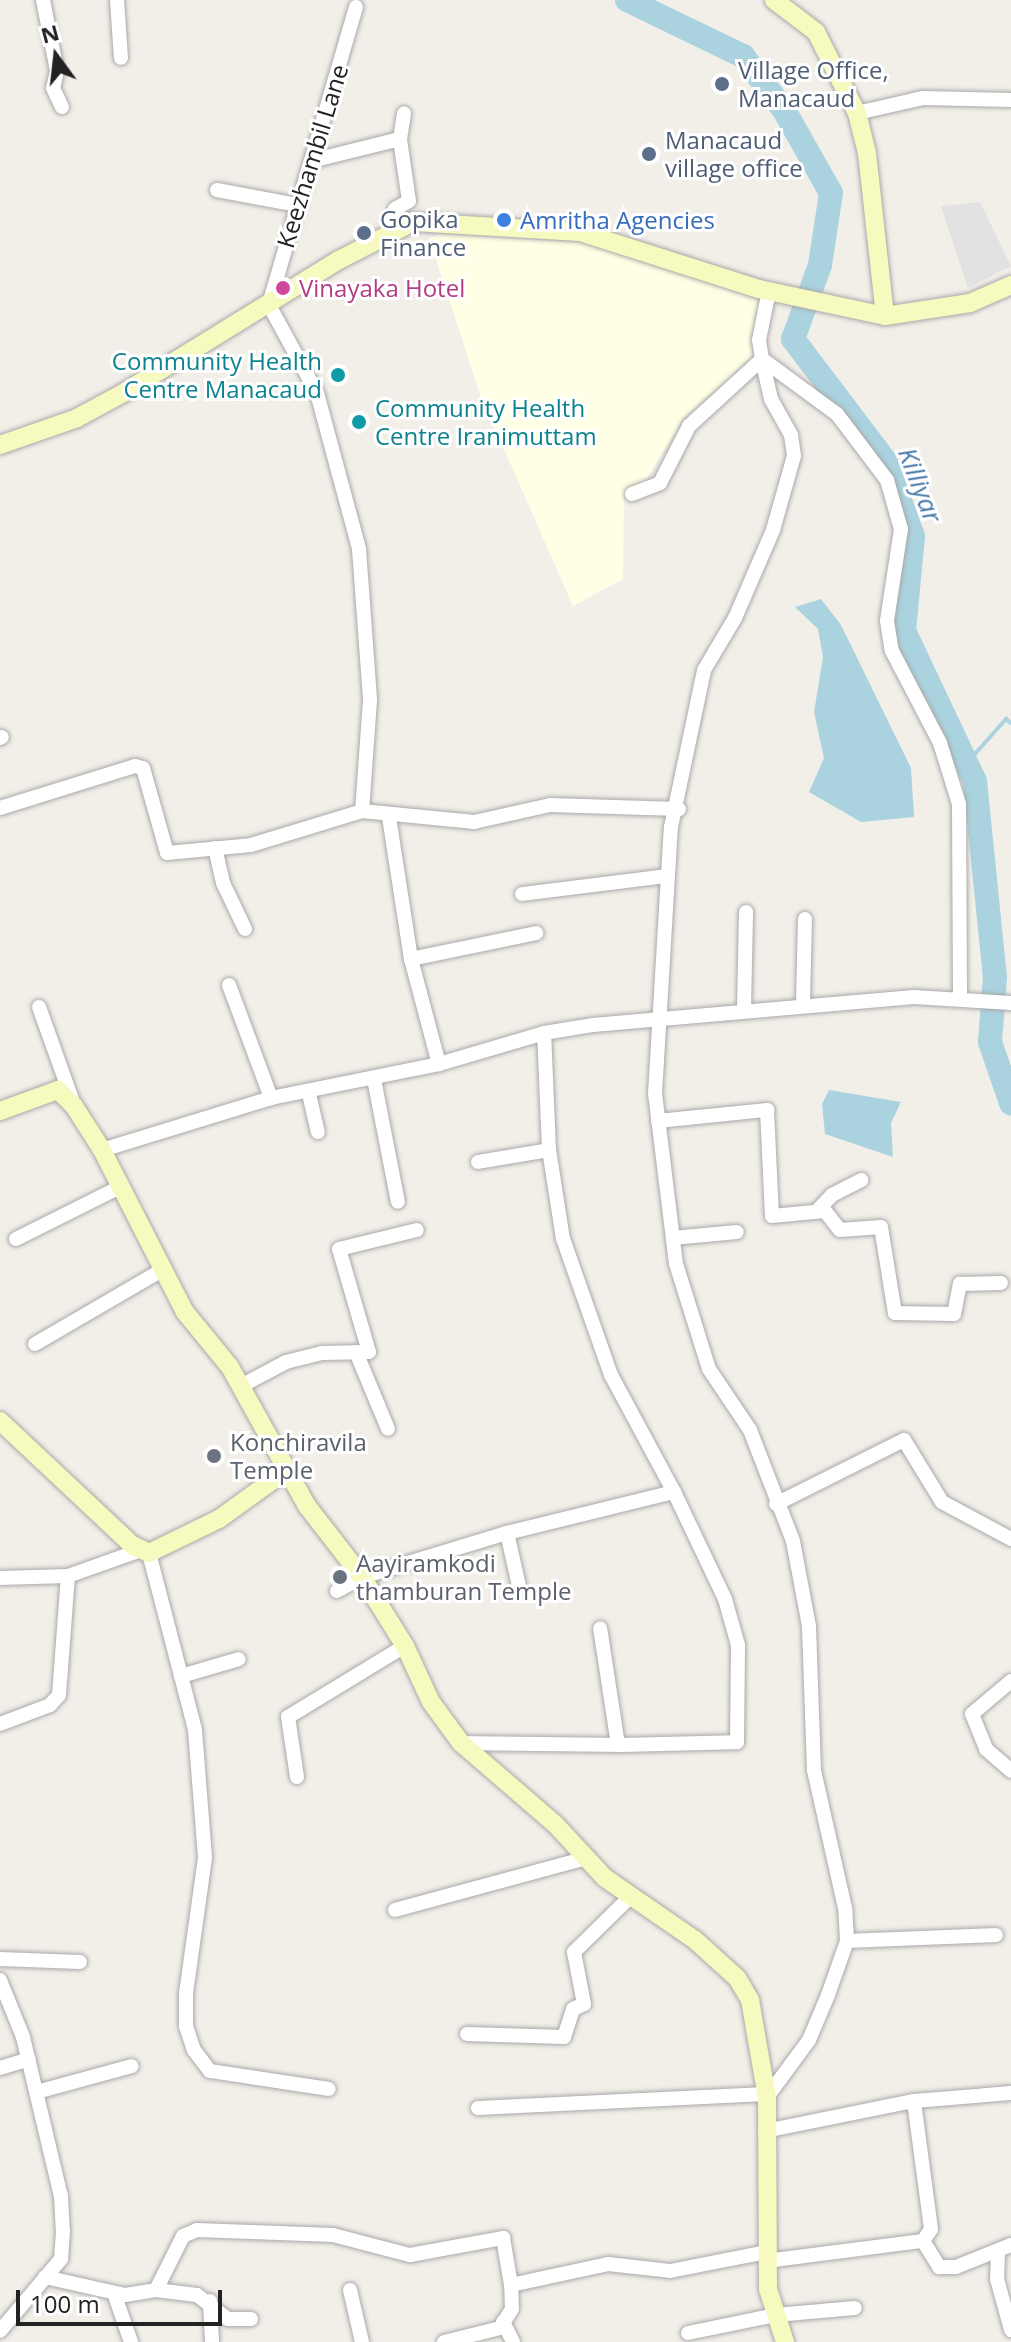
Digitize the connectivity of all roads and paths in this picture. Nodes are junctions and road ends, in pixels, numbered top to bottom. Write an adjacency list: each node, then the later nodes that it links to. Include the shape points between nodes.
1 (43, 0): 7 (street, via 57,71 53,88)
2 (117, 0): 5 (street)
3 (774, 0): 9 (street, via 816,32)
4 (356, 7): 11 (street, Keezhambil Lane)
5 (121, 58)
6 (1011, 100): 9 (street, via 923,98)
7 (62, 107)
8 (404, 113): 10 (street)
9 (857, 113): 18 (street, via 867,153)
10 (400, 139): 11 (street); 14 (street, via 409,201 395,209)
11 (311, 161): 13 (street, Keezhambil Lane)
12 (217, 190): 13 (street)
13 (297, 205): 17 (street, Keezhambil Lane)
14 (393, 230): 16 (street, via 413,222 580,232); 17 (street)
15 (1011, 285): 18 (street, via 970,303)
16 (774, 293): 18 (street); 19 (street, via 759,340)
17 (269, 305): 20 (street, via 77,418); 24 (street, via 317,393 359,549 370,700)
18 (885, 316)
19 (762, 359): 21 (street, via 689,426 660,483); 23 (street, via 794,456 773,530 735,618 704,670); 35 (street, via 837,414 892,492 901,529 887,621 892,651 940,743 959,804)
20 (0, 445)
21 (632, 494)
22 (0, 808): 26 (street, via 135,766 150,779 167,853)
23 (679, 809): 25 (street, via 550,805 474,822); 27 (street)
24 (362, 811): 25 (street); 26 (street, via 251,845)
25 (389, 817): 33 (street)
26 (215, 848): 31 (street, via 223,883)
27 (667, 876): 28 (street); 40 (street)
28 (522, 894)
29 (746, 912): 39 (street)
30 (805, 919): 37 (street)
31 (245, 929)
32 (536, 933): 33 (street)
33 (411, 959): 42 (street)
34 (229, 985): 45 (street)
35 (960, 997): 36 (street); 37 (street)
36 (1011, 1003)
37 (803, 1004): 39 (street)
38 (39, 1007): 46 (street)
39 (744, 1009): 40 (street)
40 (660, 1019): 41 (street); 48 (street)
41 (544, 1033): 42 (street); 51 (street)
42 (439, 1064): 43 (street)
43 (374, 1079): 44 (street); 55 (street)
44 (309, 1094): 45 (street); 49 (street)
45 (271, 1098): 50 (street)
46 (74, 1106): 47 (street, via 58,1090); 50 (street)
47 (0, 1111)
48 (658, 1121): 56 (street, via 767,1110 772,1216); 59 (street)
49 (318, 1132)
50 (102, 1150): 54 (street)
51 (549, 1150): 52 (street); 69 (street, via 563,1239 594,1335)
52 (478, 1162)
53 (861, 1180): 56 (street, via 832,1195)
54 (118, 1188): 60 (street); 61 (street)
55 (398, 1202)
56 (817, 1211): 62 (street, via 825,1211 840,1230 881,1227 895,1313 954,1314 960,1284)
57 (417, 1230): 64 (street, via 339,1249 369,1352)
58 (737, 1232): 59 (street)
59 (673, 1238): 70 (street, via 709,1369 750,1430)
60 (16, 1239)
61 (162, 1270): 63 (street); 65 (street, via 185,1312)
62 (1001, 1283)
63 (35, 1344)
64 (356, 1352): 65 (street, via 286,1362); 67 (street)
65 (241, 1386): 68 (street)
66 (0, 1421): 73 (street)
67 (388, 1429)
68 (287, 1470): 73 (street, via 219,1519); 75 (street, via 333,1544)
69 (674, 1492): 71 (street); 86 (street, via 725,1599 738,1645 737,1742)
70 (776, 1504): 72 (street, via 904,1440 942,1502); 93 (street, via 793,1541 809,1626 814,1770)
71 (507, 1533): 75 (street); 77 (street)
72 (1011, 1539)
73 (145, 1551): 74 (street); 82 (street)
74 (68, 1576): 76 (street); 84 (street, via 59,1695 50,1705)
75 (362, 1577): 78 (street); 80 (street)
76 (0, 1578)
77 (519, 1586)
78 (337, 1591)
79 (600, 1628): 86 (street)
80 (405, 1646): 85 (street, via 431,1702); 88 (street, via 288,1717)
81 (239, 1659): 82 (street)
82 (181, 1676): 101 (street, via 195,1730 205,1858 186,1993 186,2026 194,2050 210,2071)
83 (1011, 1681): 87 (street, via 972,1714 986,1749)
84 (0, 1724)
85 (461, 1743): 86 (street); 89 (street, via 555,1824)
86 (618, 1745)
87 (1011, 1771)
88 (297, 1777)
89 (586, 1858): 90 (street); 91 (street)
90 (631, 1896): 97 (street, via 574,1952 584,2004 573,2009 564,2037); 104 (street, via 695,1940 737,1978 750,2000)
91 (395, 1910)
92 (996, 1935): 93 (street)
93 (847, 1941): 104 (street, via 809,2040)
94 (0, 1959): 95 (street)
95 (80, 1962)
96 (0, 1980): 98 (street)
97 (467, 2034)
98 (29, 2059): 100 (street); 102 (street)
99 (132, 2066): 102 (street)
100 (0, 2068)
101 (329, 2089)
102 (37, 2092): 111 (street, via 61,2196 63,2231 61,2259)
103 (1011, 2093): 105 (street)
104 (767, 2096): 106 (street); 107 (street)
105 (914, 2101): 107 (street); 108 (street, via 931,2229)
106 (478, 2108)
107 (765, 2131): 110 (street)
108 (923, 2241): 109 (street, via 939,2267); 110 (street)
109 (1004, 2249): 121 (street, via 997,2279)
110 (766, 2257): 112 (street, via 670,2271 608,2264); 118 (street)
111 (45, 2277): 115 (street); 122 (street)
112 (511, 2285): 113 (street, via 503,2238 410,2255 333,2235 197,2230 183,2236); 120 (street, via 512,2309)
113 (156, 2290): 115 (street); 116 (street)
114 (350, 2290): 126 (street)
115 (114, 2293): 124 (street)
116 (210, 2301): 119 (street, via 228,2319); 125 (street)
117 (855, 2308): 118 (street)
118 (776, 2315): 123 (street); 129 (street)
119 (251, 2319)
120 (503, 2322): 127 (street, via 500,2328); 128 (street)
121 (1011, 2330)
122 (0, 2331)
123 (688, 2333)
124 (131, 2342)
125 (212, 2342)
126 (362, 2342)
127 (448, 2342)
128 (513, 2342)
129 (785, 2342)

